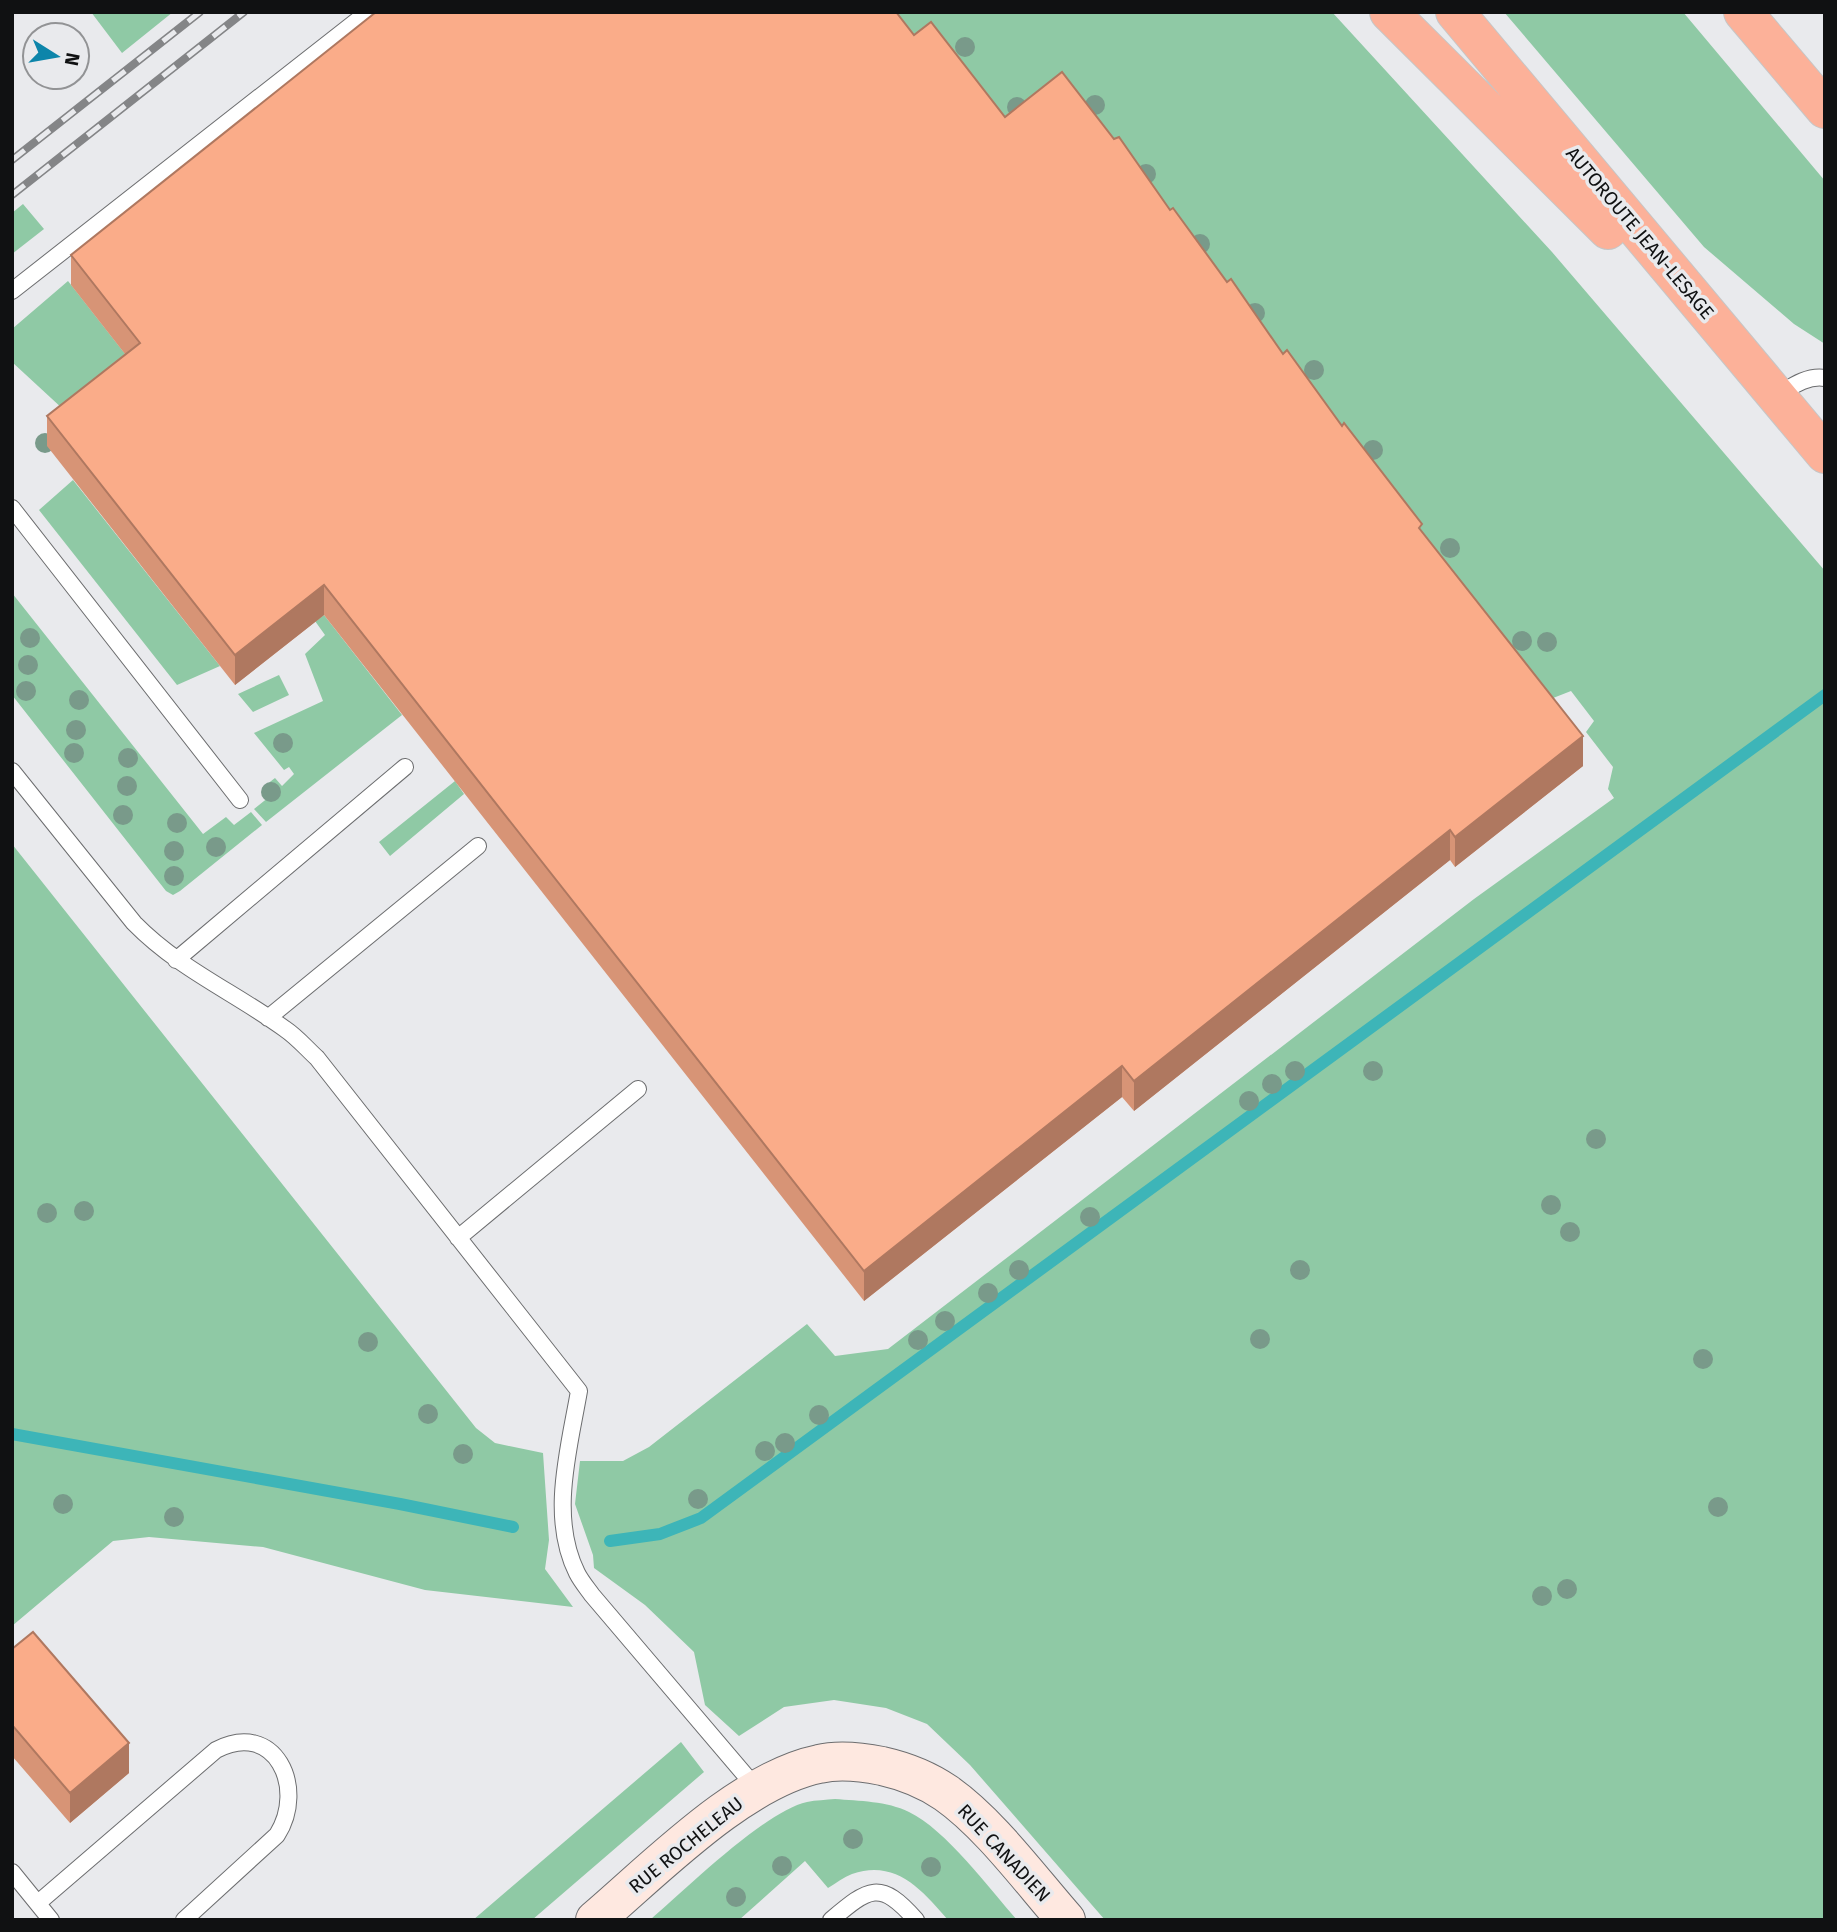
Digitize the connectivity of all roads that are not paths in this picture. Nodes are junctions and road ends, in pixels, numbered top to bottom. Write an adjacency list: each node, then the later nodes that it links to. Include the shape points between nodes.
1 (368, 12): 6 (lane)
2 (1389, 12): 8 (highway)
3 (1455, 12): 8 (highway, AUTOROUTE JEAN-LESAGE)
4 (1743, 12): 5 (highway)
5 (1825, 109)
6 (12, 291)
7 (1825, 378): 8 (lane, via 1798,382)
8 (1776, 396): 9 (highway, AUTOROUTE JEAN-LESAGE)
9 (1825, 454)
10 (12, 508): 13 (lane)
11 (405, 767): 15 (lane)
12 (12, 771): 15 (lane, via 134,923)
13 (240, 800)
14 (478, 846): 16 (lane)
15 (176, 960): 16 (lane)
16 (268, 1018): 18 (lane, via 317,1058)
17 (638, 1089): 18 (lane)
18 (458, 1238): 20 (lane, via 579,1391 562,1502 567,1545 577,1573)
19 (820, 1763): 20 (street, RUE ROCHELEAU); 28 (street, RUE CANADIEN, via 862,1762 894,1769 946,1793 988,1831)
20 (757, 1789): 25 (street, RUE ROCHELEAU, via 714,1819)
21 (12, 1872): 22 (lane)
22 (38, 1903): 23 (lane); 24 (lane, via 216,1751 230,1743 250,1741 269,1751 284,1770 290,1793 285,1823)
23 (51, 1920)
24 (184, 1920)
25 (595, 1920)
26 (831, 1920): 27 (lane, via 859,1896 883,1893 898,1899)
27 (916, 1920)
28 (1066, 1920)

